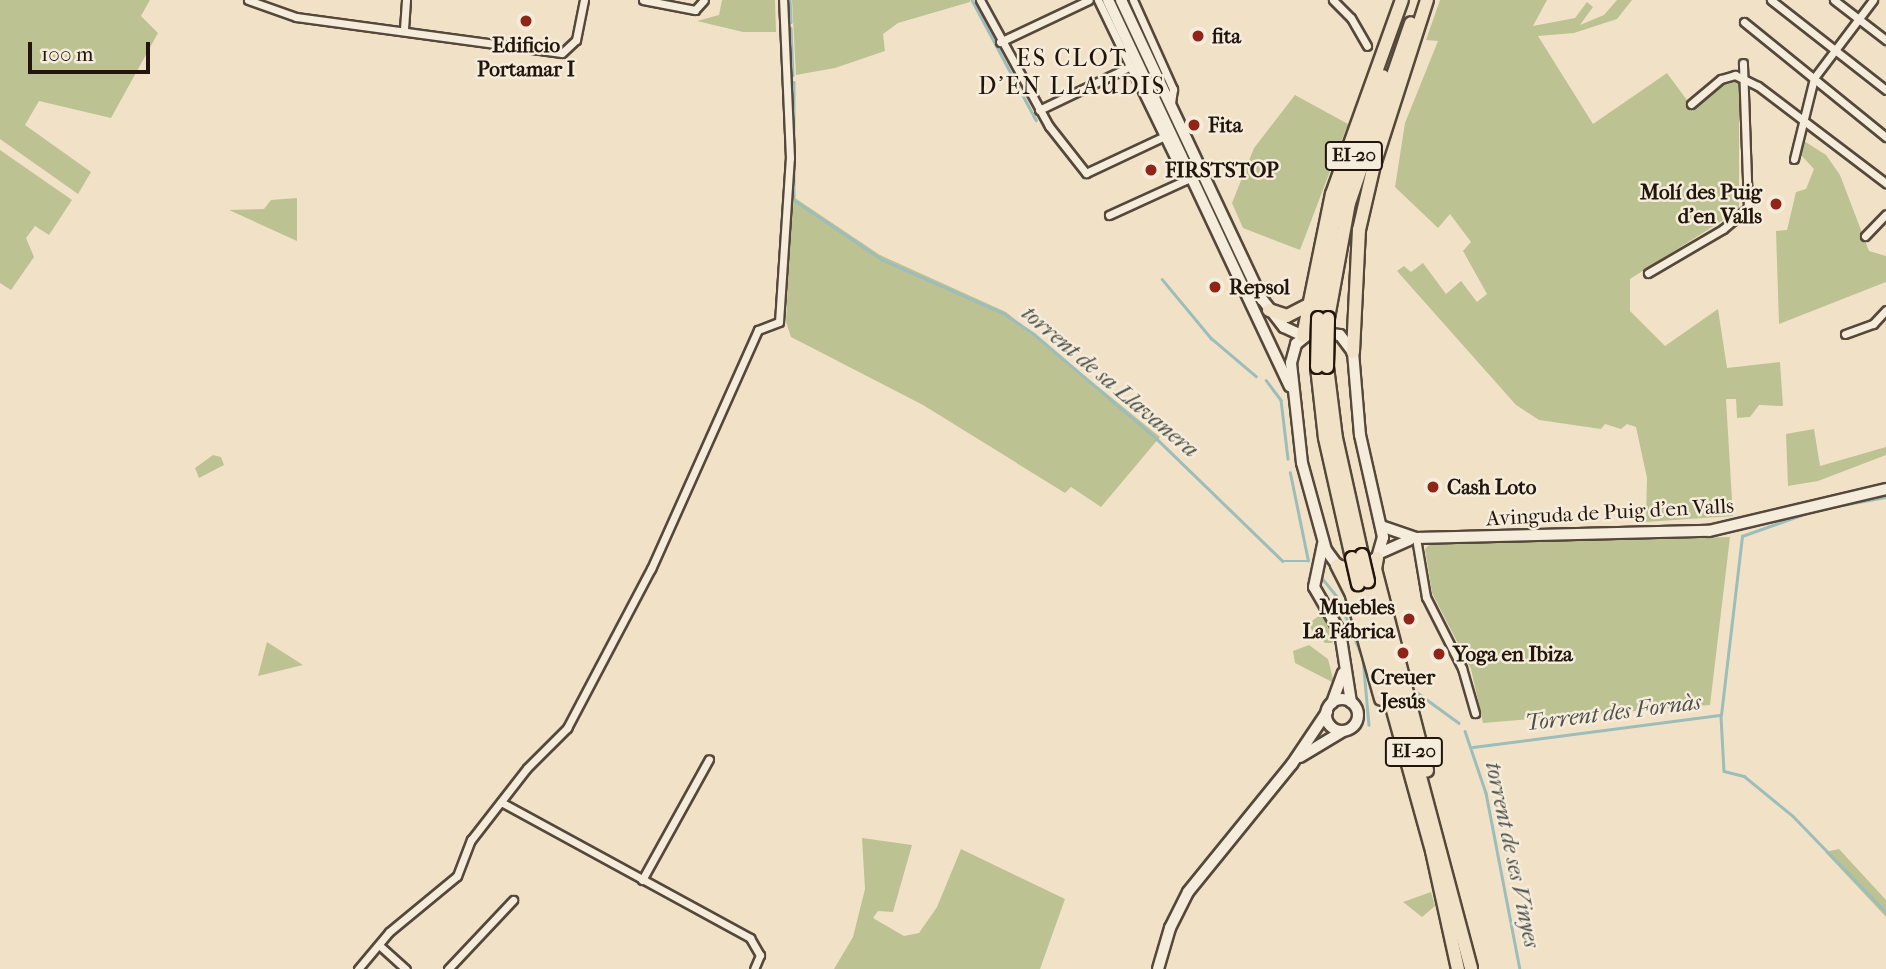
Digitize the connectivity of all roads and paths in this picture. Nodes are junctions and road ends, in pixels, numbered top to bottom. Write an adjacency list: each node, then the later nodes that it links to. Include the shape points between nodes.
1 (248, 0): 23 (street, via 296,17)
2 (406, 0): 23 (street)
3 (584, 0): 23 (street, via 576,40 562,53)
4 (643, 0): 5 (street, via 695,10)
5 (704, 0)
6 (783, 0): 69 (street, via 790,158 779,322 758,330 651,569 567,728)
7 (980, 0): 25 (street)
8 (1090, 0): 25 (street)
9 (1098, 0): 29 (street)
10 (1108, 0): 40 (main road)
11 (1121, 0): 34 (main road)
12 (1133, 0): 34 (street, via 1173,89)
13 (1333, 0): 26 (street, via 1351,18)
14 (1402, 0): 46 (highway, via 1332,194)
15 (1410, 0): 49 (highway, EI-20, via 1333,225)
16 (1419, 0): 49 (highway, EI-20, via 1349,203)
17 (1427, 0): 52 (highway, via 1374,165 1359,230)
18 (1771, 0): 27 (street)
19 (1834, 0): 21 (street)
20 (1872, 0): 21 (street)
21 (1858, 18): 24 (street); 27 (street)
22 (1744, 22): 30 (street)
23 (404, 29)
24 (1886, 40)
25 (1000, 42): 35 (street)
26 (1367, 46)
27 (1834, 49): 30 (street); 32 (street)
28 (1744, 63): 31 (street)
29 (1129, 67): 35 (street); 38 (street)
30 (1814, 78): 36 (street); 37 (street)
31 (1747, 80): 33 (street, via 1735,75 1721,79); 36 (street); 45 (street, via 1743,125 1748,208 1714,236)
32 (1886, 90)
33 (1691, 104)
34 (1171, 108): 47 (main road)
35 (1039, 110): 38 (street, via 1086,173)
36 (1804, 121): 39 (street); 41 (street)
37 (1886, 136)
38 (1163, 137): 40 (street)
39 (1794, 159)
40 (1188, 179): 43 (street); 53 (main road)
41 (1886, 183)
42 (1886, 214): 44 (street)
43 (1109, 215)
44 (1865, 236)
45 (1648, 273)
46 (1309, 305): 47 (highway, via 1287,316); 51 (highway)
47 (1269, 310): 51 (main road, via 1283,327)
48 (1886, 310): 50 (street, via 1873,324)
49 (1323, 318): 61 (highway, EI-20, bridge, via 1322,367)
50 (1846, 334)
51 (1303, 336): 52 (main road, via 1340,335); 53 (main road, via 1292,352)
52 (1353, 352): 55 (main road, via 1360,435)
53 (1292, 390): 57 (main road, via 1302,463)
54 (1886, 489): 56 (main road, Avinguda de Puig d'en Valls, via 1709,531)
55 (1381, 526): 56 (main road, Avinguda de Puig d'en Valls); 58 (main road)
56 (1416, 538): 58 (main road, Avinguda de Puig d'en Valls); 65 (street, via 1426,597 1462,668)
57 (1323, 543): 59 (main road); 60 (main road)
58 (1378, 555): 59 (main road, Avinguda de Puig d'en Valls, via 1354,569); 73 (highway, via 1375,569 1454,877)
59 (1336, 564): 60 (main road, Avinguda de Puig d'en Valls); 71 (highway, via 1351,592)
60 (1315, 572): 62 (main road, via 1316,597 1344,645)
61 (1363, 582): 71 (highway, EI-20); 73 (highway, EI-20)
62 (1345, 670): 63 (main road); 64 (main road)
63 (1351, 702): 64 (main road); 66 (main road, via 1357,719)
64 (1329, 707): 66 (main road, via 1332,727); 68 (main road)
65 (1475, 713)
66 (1343, 731): 68 (main road)
67 (709, 759): 70 (street)
68 (1292, 764): 79 (main road, via 1188,892 1170,928)
69 (501, 802): 70 (street); 74 (street, via 466,848 457,876)
70 (642, 880): 78 (street, via 750,938 760,955)
71 (1439, 890): 80 (highway)
72 (513, 900): 77 (street)
73 (1460, 924): 81 (highway)
74 (379, 945): 75 (street); 76 (street)
75 (358, 969)
76 (406, 969)
77 (448, 969)
78 (754, 969)
79 (1158, 969)
80 (1458, 969)
81 (1471, 969)

